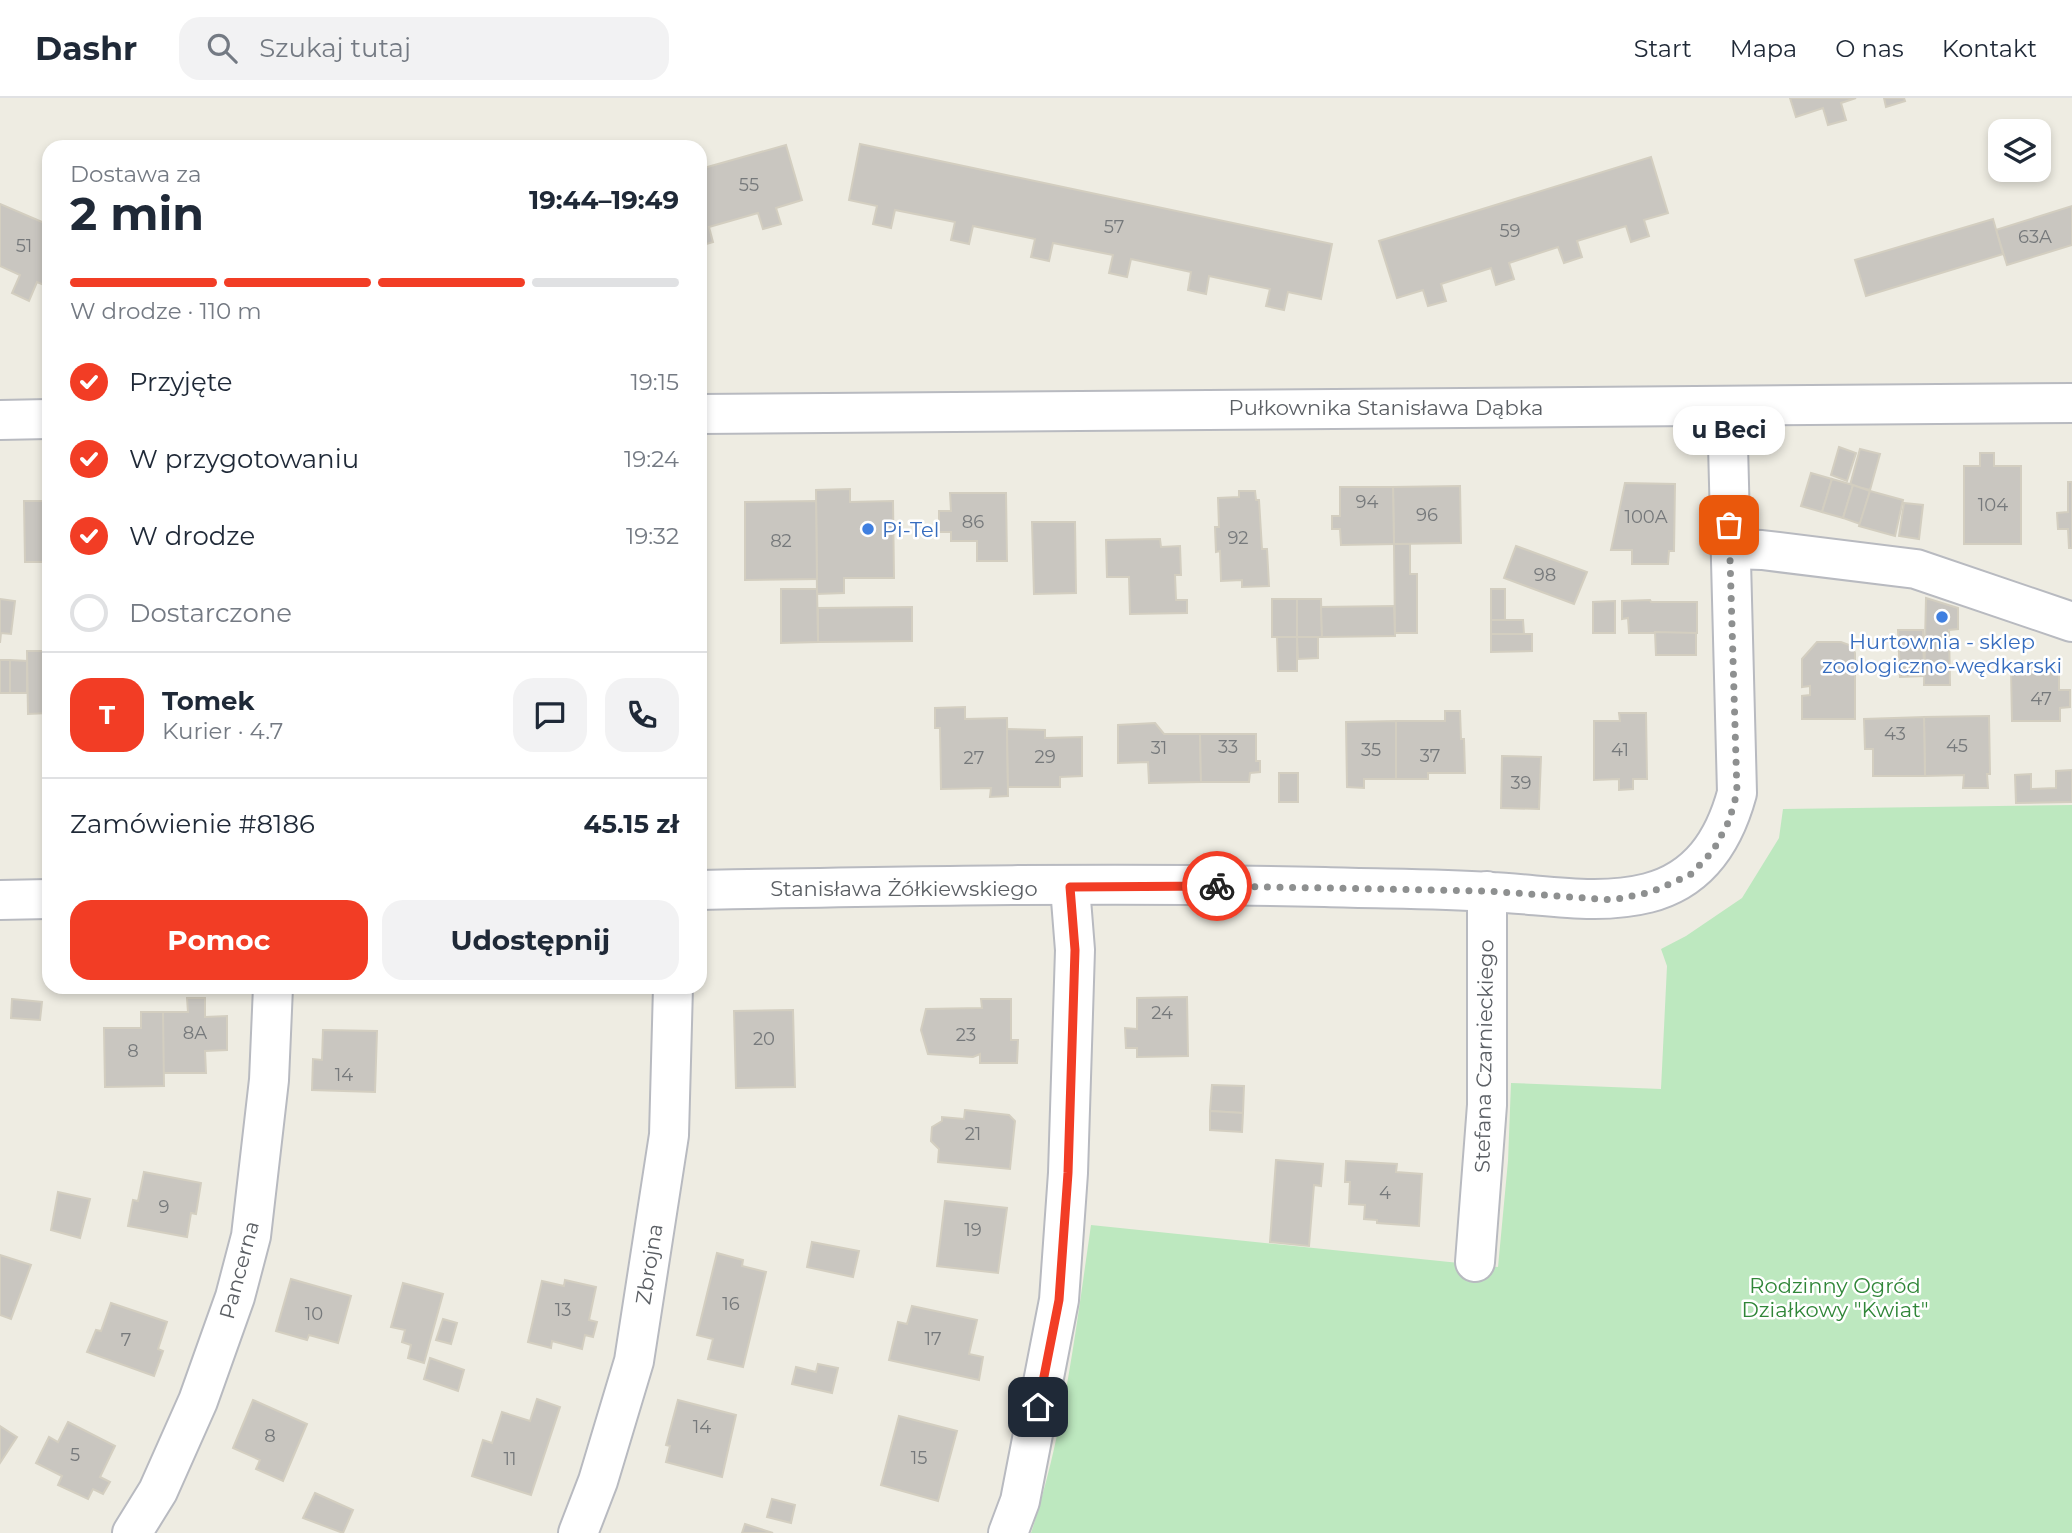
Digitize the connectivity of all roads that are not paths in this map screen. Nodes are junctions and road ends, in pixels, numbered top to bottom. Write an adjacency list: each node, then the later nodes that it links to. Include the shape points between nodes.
1 (2072, 403): 2 (street, Pułkownika Stanisława Dąbka)
2 (1727, 406): 3 (street, Pułkownika Stanisława Dąbka); 6 (street, Stanisława Żółkiewskiego)
3 (707, 414)
4 (42, 419): 5 (street)
5 (0, 420)
6 (1730, 550): 7 (street, via 1916,569); 10 (street, Stanisława Żółkiewskiego, via 1737,793 1713,851 1690,875 1651,892 1613,900)
7 (2072, 622)
8 (1070, 887): 9 (street, Stanisława Żółkiewskiego); 10 (street, Stanisława Żółkiewskiego, via 1256,885); 18 (street, via 1075,950 1059,1300 1020,1501)
9 (707, 890)
10 (1487, 891): 15 (street, Stefana Czarnieckiego, via 1487,1105)
11 (42, 899): 12 (street)
12 (0, 900)
13 (273, 994): 16 (street, Pancerna, via 269,1080 251,1236 198,1401 158,1491)
14 (673, 994): 17 (street, Zbrojna, via 669,1135 634,1360)
15 (1475, 1262)
16 (132, 1533)
17 (578, 1533)
18 (1009, 1533)

